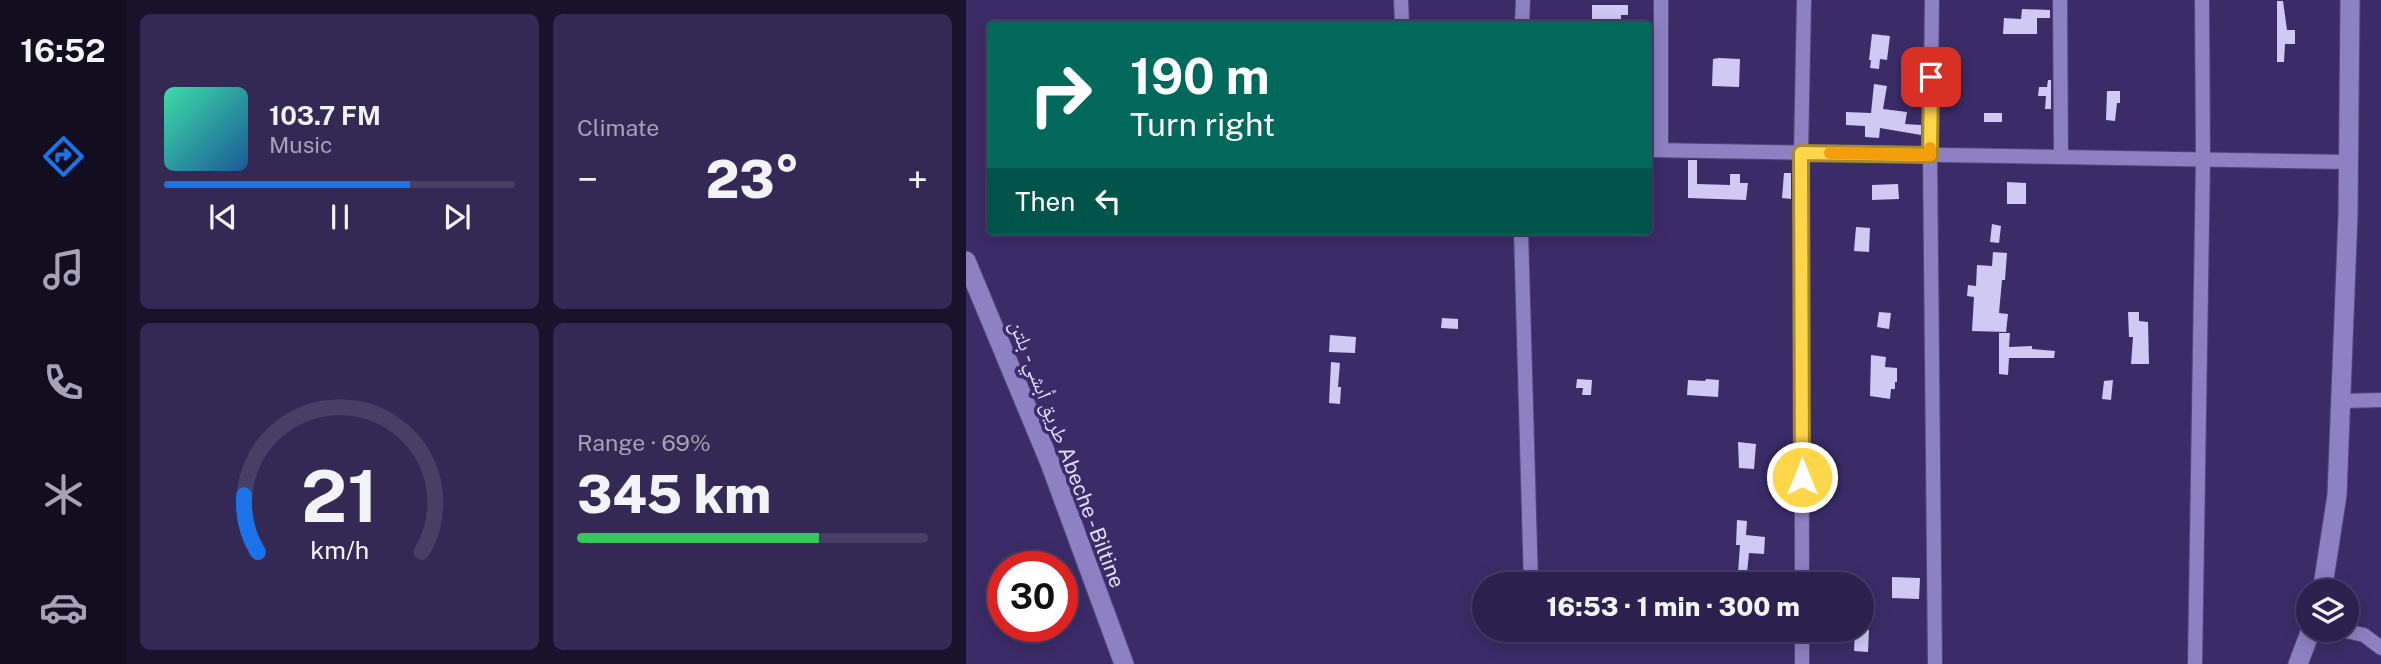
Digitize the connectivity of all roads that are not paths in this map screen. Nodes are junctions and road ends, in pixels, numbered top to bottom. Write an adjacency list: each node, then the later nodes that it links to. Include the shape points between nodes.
1 (1401, 0): 9 (street)
2 (1523, 0): 10 (street)
3 (1661, 0): 11 (street)
4 (1804, 0): 12 (street)
5 (1931, 0): 13 (street)
6 (2060, 0): 14 (street)
7 (2202, 0): 15 (street)
8 (2350, 0): 16 (street)
9 (1402, 21)
10 (1522, 21)
11 (1655, 150): 12 (street)
12 (1801, 153): 13 (street); 22 (street)
13 (1930, 155): 14 (street); 30 (street)
14 (2061, 156): 15 (street)
15 (2203, 158): 16 (street); 31 (street)
16 (2348, 162): 20 (street)
17 (1521, 235): 21 (street)
18 (966, 261): 28 (street, طريق أبشي - بلتن Abeche - Biltine, via 1050,463)
19 (2381, 400): 20 (street)
20 (2341, 401): 23 (street, via 2337,495)
21 (1531, 572)
22 (1802, 572)
23 (2324, 579)
24 (2359, 634): 27 (street)
25 (1802, 642): 29 (street)
26 (2306, 642): 32 (street)
27 (2381, 648)
28 (1124, 664)
29 (1802, 664)
30 (1935, 664)
31 (2195, 664)
32 (2298, 664)

